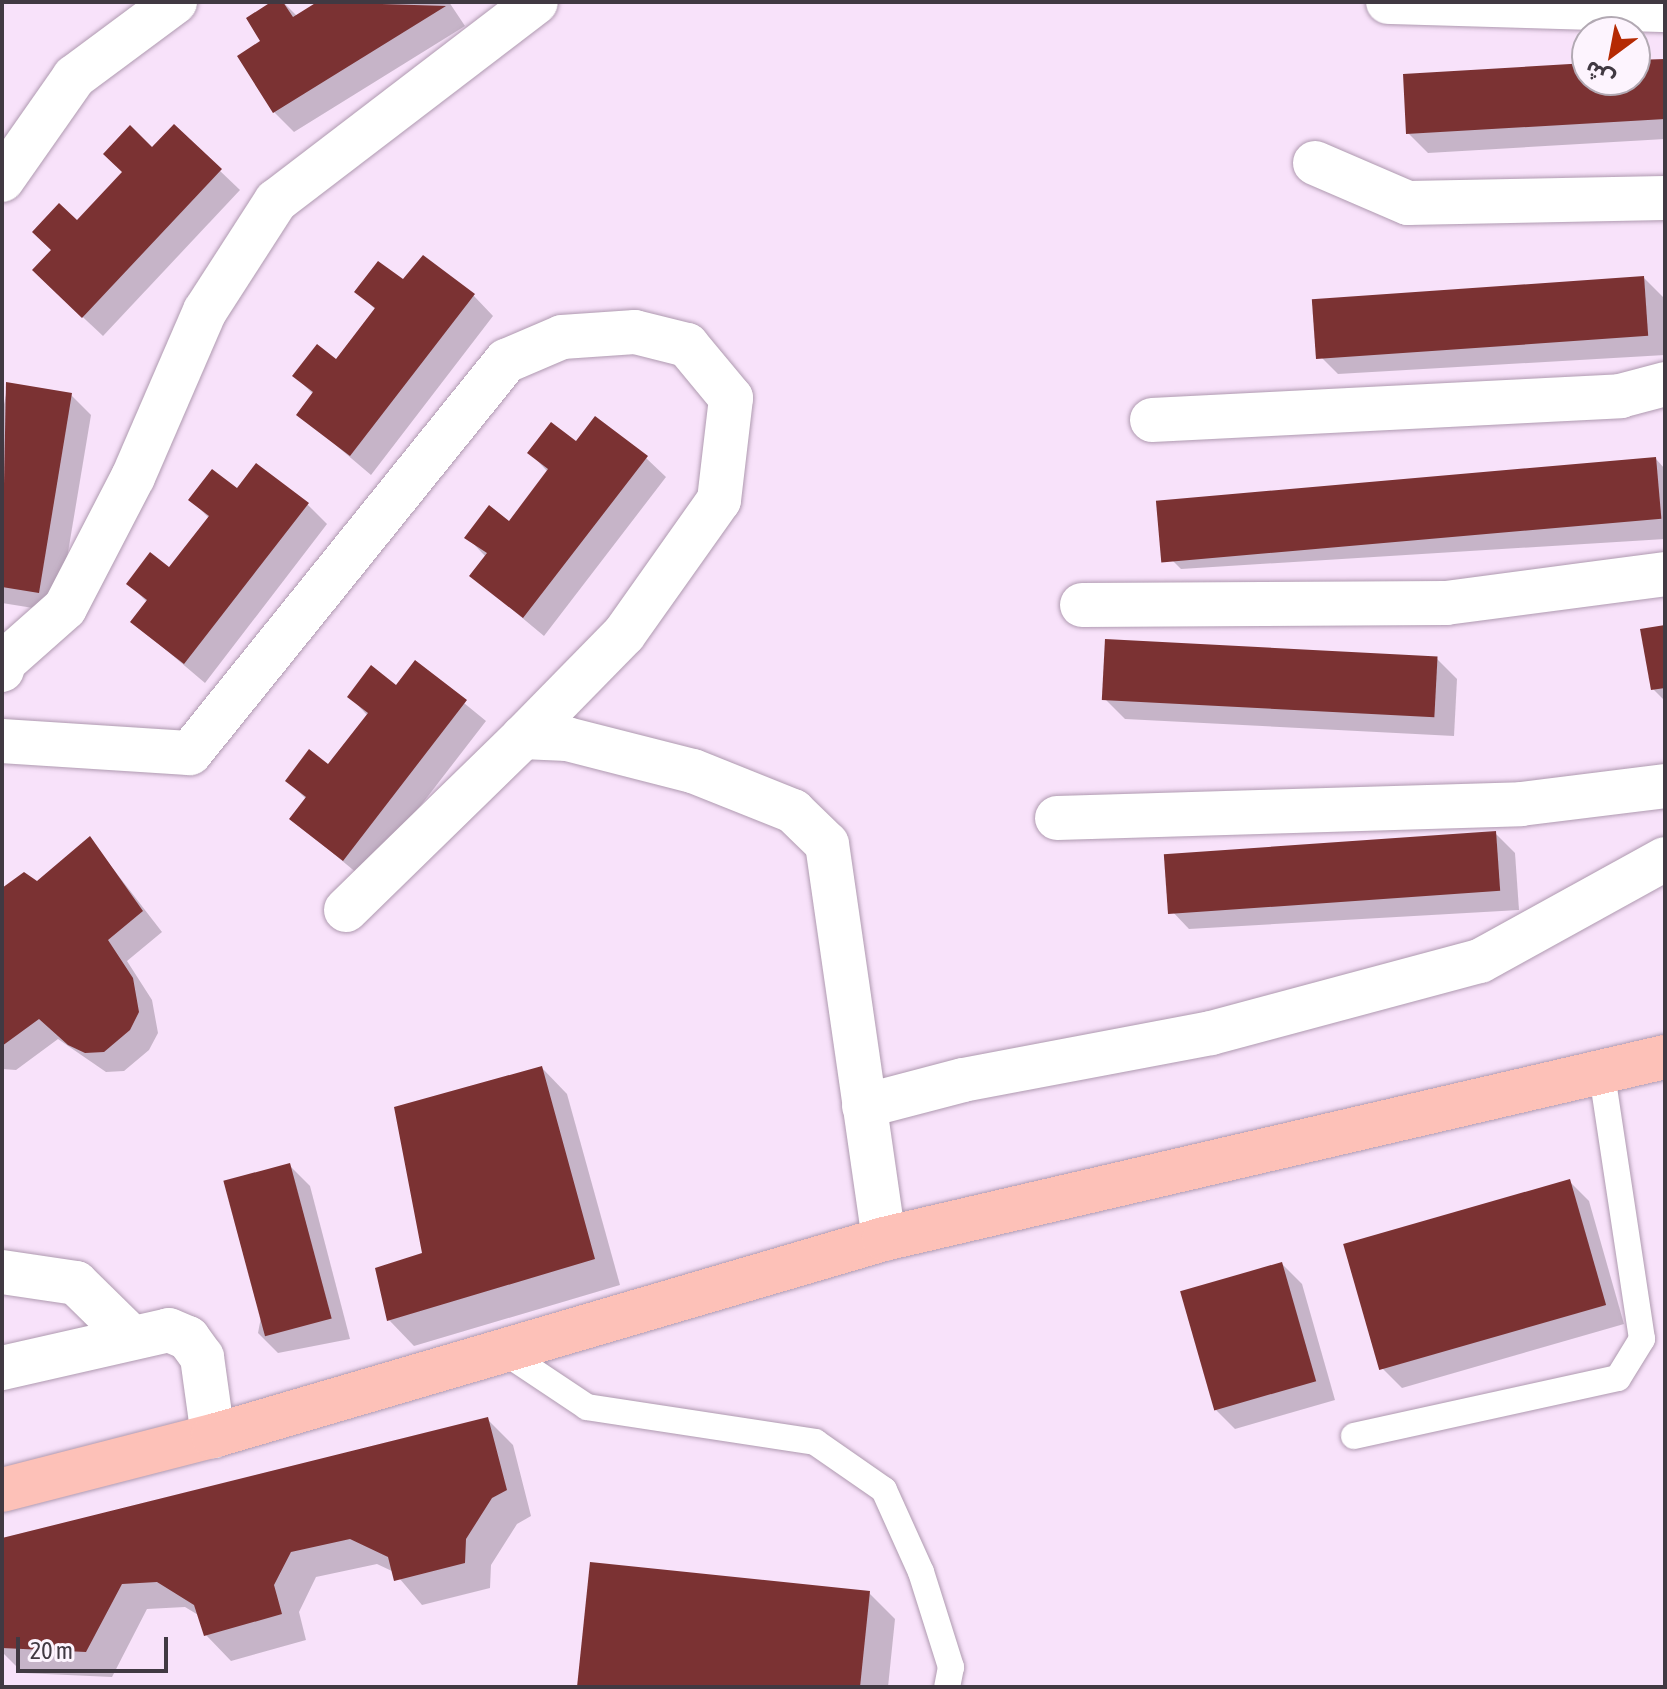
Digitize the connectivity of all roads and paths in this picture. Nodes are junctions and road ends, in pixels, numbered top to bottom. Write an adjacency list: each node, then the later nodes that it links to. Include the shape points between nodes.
1 (175, 2): 6 (street, via 74,77)
2 (536, 2): 12 (street, via 276,201 205,311 133,477 65,608 4,662)
3 (1388, 2): 4 (street)
4 (1665, 10)
5 (1315, 163): 7 (street, via 1408,203)
6 (2, 180)
7 (1665, 198)
8 (1665, 384): 9 (street, via 1620,396)
9 (1152, 420)
10 (1665, 574): 11 (street, via 1446,603)
11 (1082, 605)
12 (2, 670)
13 (523, 737): 14 (street, via 624,634 719,500 731,398 687,345 635,332 562,337 506,361 190,753); 18 (street); 21 (street, via 567,739 693,771 793,811 827,844)
14 (2, 741)
15 (1665, 786): 16 (street, via 1521,804)
16 (1057, 818)
17 (1665, 859): 21 (street, via 1480,961 1211,1033 963,1080)
18 (346, 910)
19 (1665, 1057): 20 (main road)
20 (1601, 1069): 22 (main road, via 1017,1212); 28 (lane, via 1642,1339 1618,1378)
21 (864, 1106): 22 (street)
22 (884, 1239): 25 (main road)
23 (2, 1272): 24 (street, via 76,1283)
24 (130, 1336): 26 (street); 27 (street, via 169,1330 188,1338 202,1357)
25 (506, 1353): 27 (main road); 30 (lane, via 587,1407 815,1442 884,1490 921,1572 951,1667)
26 (2, 1368)
27 (213, 1436): 29 (main road)
28 (1354, 1436)
29 (2, 1490)
30 (947, 1687)

